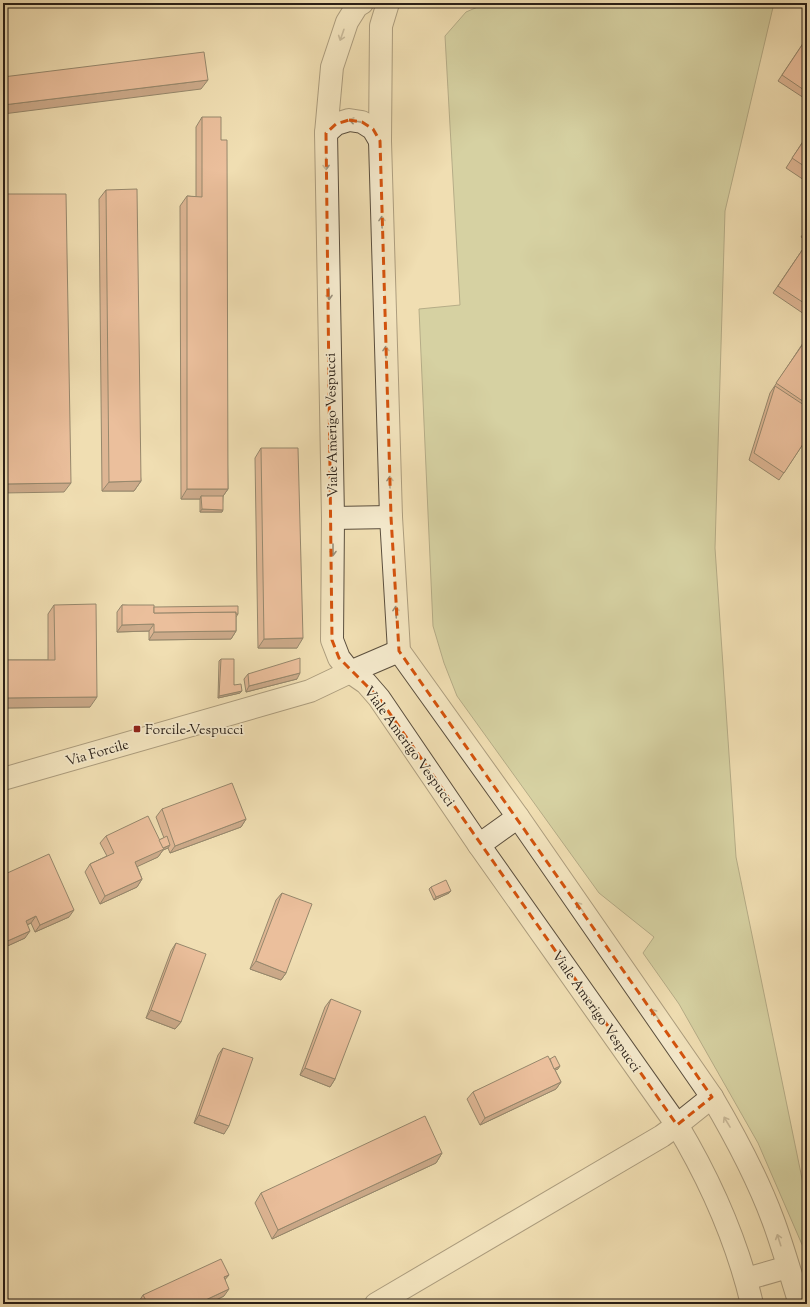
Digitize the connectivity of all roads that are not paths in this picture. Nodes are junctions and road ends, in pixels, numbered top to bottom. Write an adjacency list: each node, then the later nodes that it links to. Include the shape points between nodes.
1 (362, 3): 3 (street, Viale Amerigo Vespucci, one-way to 3, via 357,6 347,22 332,67)
2 (388, 3): 4 (street, via 382,26)
3 (326, 134): 4 (street, one-way to 3, via 373,129 362,122 349,120 336,124); 6 (street, Viale Amerigo Vespucci, one-way to 6)
4 (380, 141): 5 (street, one-way to 4)
5 (391, 517): 6 (street); 7 (street, one-way to 5)
6 (333, 518): 8 (street, Viale Amerigo Vespucci, one-way to 8, via 332,640 339,658)
7 (399, 651): 8 (street, Via Forcile); 10 (street)
8 (350, 672): 9 (street, Via Forcile, via 310,691); 11 (street, Viale Amerigo Vespucci, via 366,683 379,698)
9 (3, 778)
10 (518, 817): 11 (street); 12 (street, one-way to 10)
11 (479, 845): 13 (street, Viale Amerigo Vespucci)
12 (712, 1097): 13 (street); 14 (street, one-way to 12, via 772,1219 752,1172 733,1132)
13 (677, 1125): 15 (street, Viale Amerigo Vespucci, via 726,1222); 16 (street)
14 (788, 1267): 15 (street); 18 (street)
15 (746, 1279): 17 (street, Viale Amerigo Vespucci)
16 (376, 1304)
17 (752, 1304)
18 (800, 1304)

